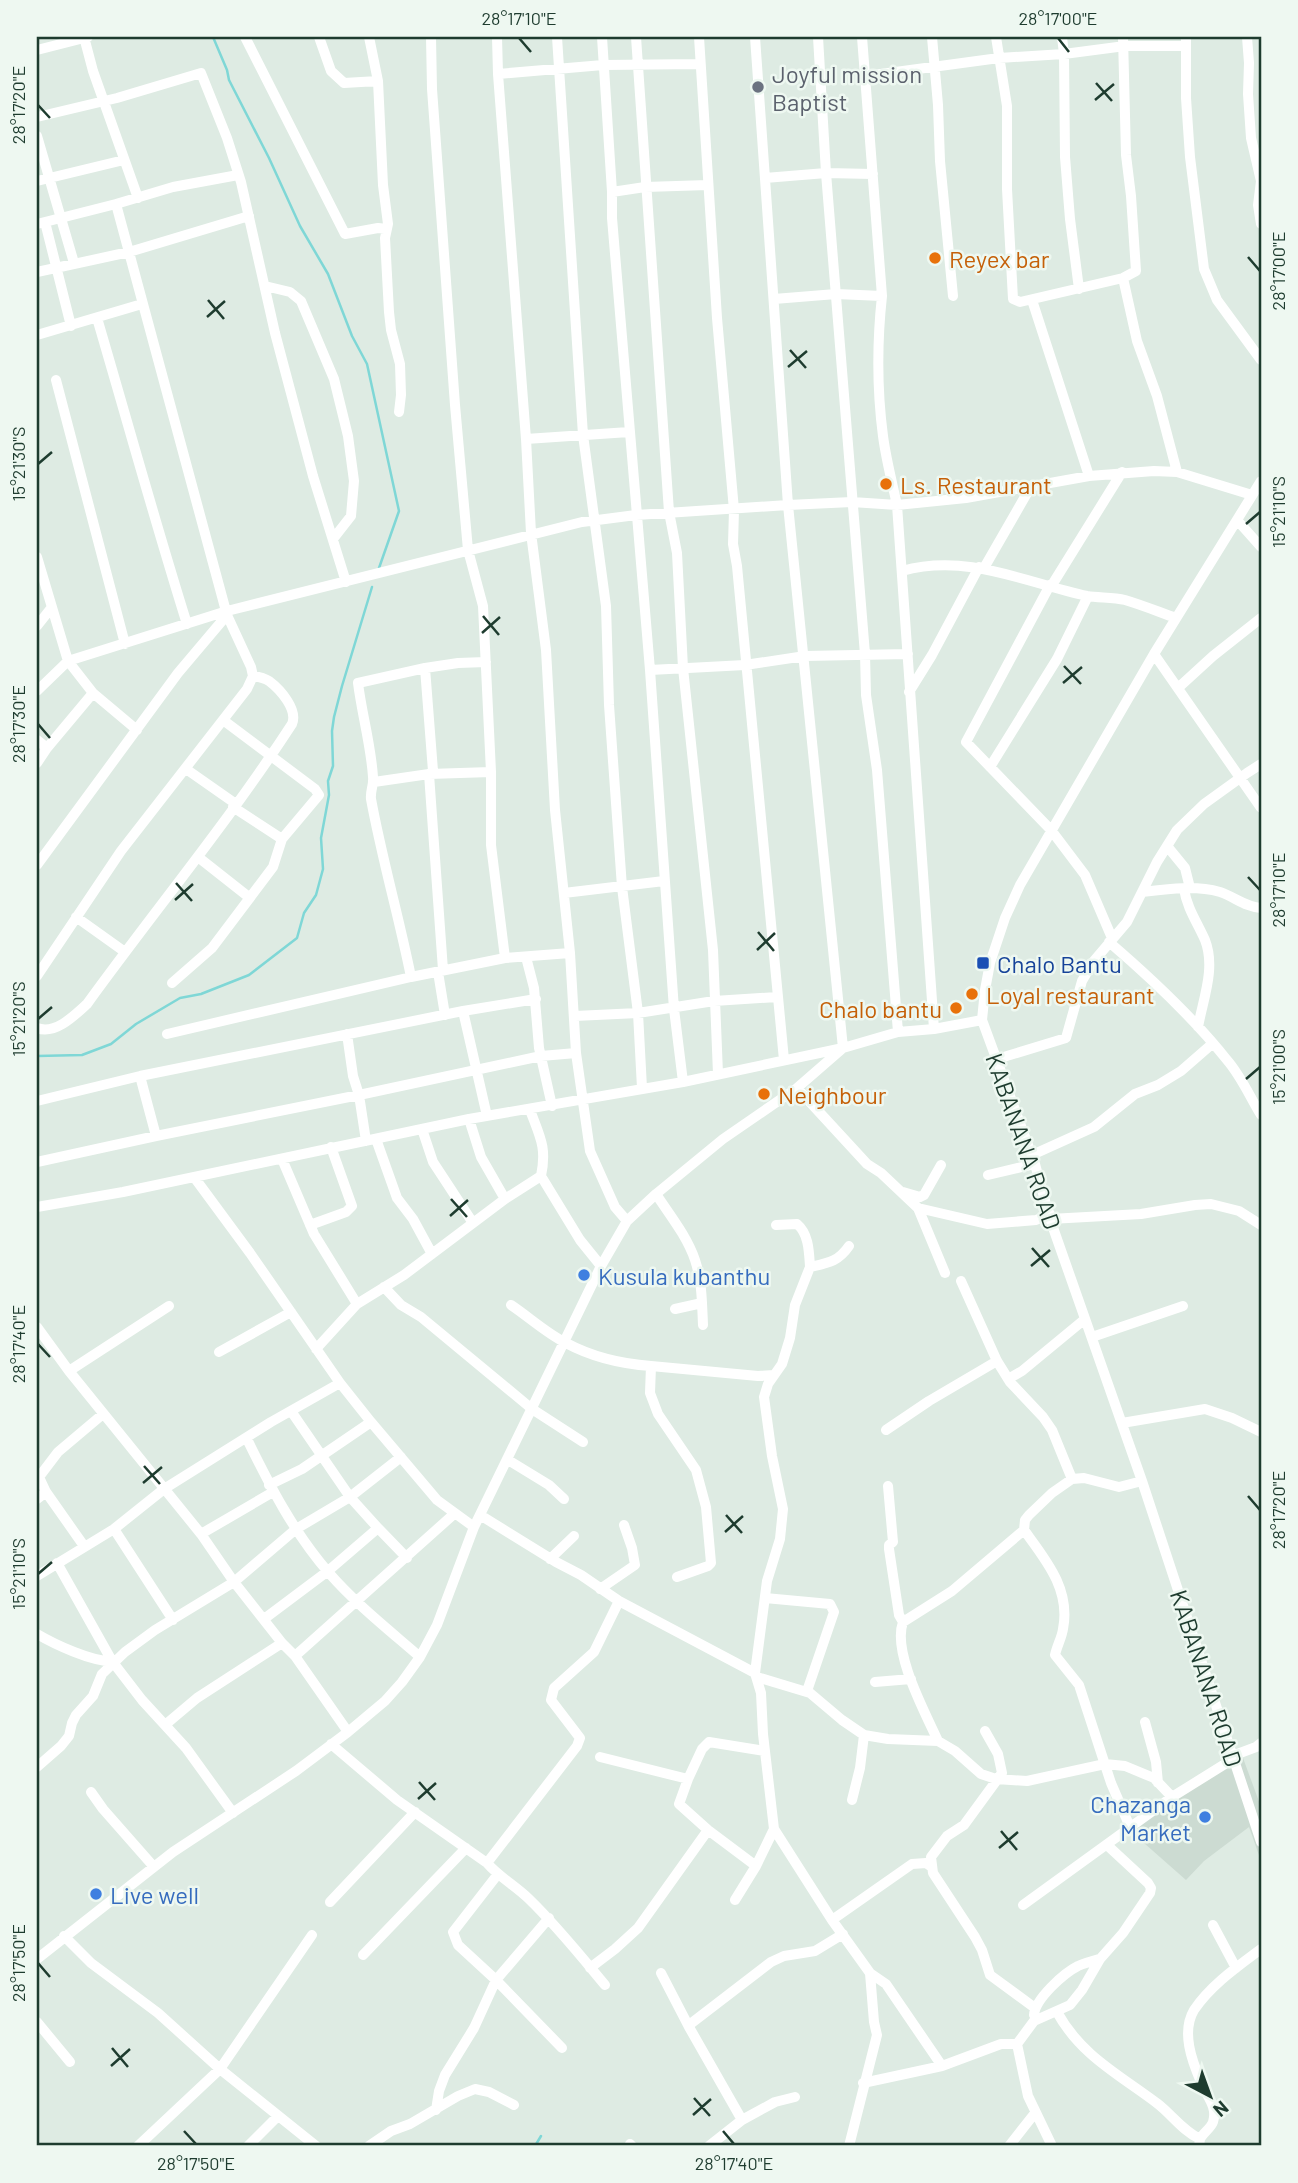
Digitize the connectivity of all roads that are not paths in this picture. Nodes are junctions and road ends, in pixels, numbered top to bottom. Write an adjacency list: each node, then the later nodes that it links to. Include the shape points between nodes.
1 (85, 37): 20 (street); 31 (street)
2 (245, 37): 49 (street, via 345,234)
3 (319, 37): 30 (street, via 331,71 344,83)
4 (369, 37): 30 (street)
5 (431, 37): 89 (street)
6 (497, 37): 28 (street)
7 (557, 37): 27 (street)
8 (602, 37): 25 (street)
9 (636, 37): 23 (street)
10 (699, 37): 24 (street)
11 (755, 37): 38 (street)
12 (818, 37): 35 (street)
13 (862, 37): 29 (street)
14 (932, 37): 26 (street)
15 (996, 37): 22 (street)
16 (1062, 37): 21 (street)
17 (1247, 37): 48 (street, via 1251,138 1261,181)
18 (1124, 42): 19 (street); 21 (street); 54 (street, via 1126,155 1136,271)
19 (1185, 42): 66 (street, via 1190,157 1204,269 1217,300)
20 (37, 50)
21 (1064, 54): 22 (street); 56 (street, via 1065,157)
22 (999, 58): 26 (street); 61 (street, via 1007,106 1013,299)
23 (637, 64): 24 (street); 25 (street); 41 (street)
24 (700, 64): 40 (street)
25 (603, 65): 27 (street); 42 (street)
26 (936, 66): 29 (street); 59 (street)
27 (559, 68): 28 (street); 70 (street)
28 (498, 74): 71 (street)
29 (866, 76): 36 (street)
30 (379, 81): 49 (street)
31 (104, 101): 32 (street); 34 (street); 37 (street, via 201,73)
32 (37, 117)
33 (37, 136): 39 (street)
34 (124, 160): 39 (street); 43 (street)
35 (826, 173): 36 (street); 38 (street); 57 (street)
36 (873, 174): 58 (street)
37 (238, 175): 43 (street); 45 (street)
38 (765, 177): 60 (street)
39 (42, 180): 46 (street)
40 (708, 185): 41 (street); 81 (street)
41 (645, 187): 42 (street); 82 (street)
42 (612, 192): 69 (street)
43 (138, 198): 44 (street)
44 (116, 204): 46 (street); 50 (street)
45 (249, 216): 50 (street); 55 (street)
46 (60, 218): 47 (street); 51 (street)
47 (41, 223): 52 (street)
48 (1261, 223)
49 (387, 229): 68 (street, via 389,312 400,364)
50 (129, 252): 51 (street); 62 (street)
51 (74, 263): 52 (street)
52 (55, 267): 53 (street); 64 (street)
53 (37, 272)
54 (1123, 278): 56 (street); 73 (street)
55 (265, 286): 87 (street); 87 (street, via 290,292 301,301 334,379 354,481 351,516)
56 (1079, 289): 61 (street)
57 (836, 294): 58 (street); 60 (street); 78 (street)
58 (882, 296): 80 (street, via 877,335 881,418)
59 (953, 296)
60 (774, 299): 79 (street)
61 (1032, 300): 74 (street)
62 (142, 304): 63 (street); 97 (street)
63 (97, 318): 64 (street); 100 (street)
64 (71, 326): 65 (street)
65 (37, 335)
66 (1261, 360)
67 (56, 380): 102 (street)
68 (399, 412)
69 (629, 432): 70 (street); 83 (street)
70 (583, 435): 71 (street); 84 (street)
71 (526, 439): 86 (street)
72 (1122, 472): 73 (street); 74 (street); 94 (street)
73 (1177, 472): 77 (street)
74 (1089, 476): 76 (street)
75 (1261, 481): 77 (street, KABANANA ROAD)
76 (1030, 488): 80 (street); 91 (street)
77 (1252, 495): 85 (street, KABANANA ROAD)
78 (852, 502): 79 (street); 80 (street); 104 (street)
79 (789, 505): 81 (street); 106 (street)
80 (897, 505): 92 (street)
81 (734, 510): 82 (street); 109 (street, via 733,544)
82 (668, 512): 83 (street); 111 (street, via 677,554)
83 (636, 514): 84 (street); 112 (street)
84 (595, 520): 86 (street); 139 (street, via 606,606)
85 (1237, 520): 88 (street); 98 (street, KABANANA ROAD)
86 (531, 533): 89 (street); 142 (street, via 546,650)
87 (332, 539): 93 (street)
88 (1261, 547)
89 (468, 550): 93 (street); 108 (street, via 483,606)
90 (37, 560): 96 (street)
91 (982, 567): 92 (street); 94 (street); 116 (street)
92 (902, 571): 105 (street)
93 (346, 582): 97 (street)
94 (1051, 585): 95 (street); 125 (street, via 966,742)
95 (1088, 596): 98 (street, via 1124,600); 125 (street, via 1057,659)
96 (52, 607): 101 (street); 107 (street)
97 (227, 613): 100 (street); 113 (street); 119 (street)
98 (1176, 618): 103 (street, KABANANA ROAD)
99 (1261, 618): 114 (street)
100 (187, 624): 102 (street)
101 (37, 626)
102 (125, 644): 107 (street)
103 (1154, 653): 114 (street); 133 (street, KABANANA ROAD)
104 (865, 654): 105 (street); 106 (street); 167 (street)
105 (908, 654): 116 (street)
106 (805, 656): 109 (street); 171 (street)
107 (68, 661): 115 (street); 117 (street)
108 (486, 662): 110 (street); 127 (street)
109 (746, 665): 111 (street); 155 (street)
110 (425, 668): 128 (street, via 433,771); 130 (street, via 359,683)
111 (683, 668): 112 (street); 157 (street, via 713,950)
112 (650, 670): 138 (street)
113 (253, 676): 118 (street); 122 (street, via 271,682 294,716)
114 (1178, 688): 129 (street)
115 (37, 691)
116 (909, 692): 166 (street)
117 (93, 693): 119 (street); 121 (street)
118 (223, 720): 122 (street); 126 (street)
119 (137, 730): 137 (street)
120 (37, 740): 121 (street)
121 (47, 748): 123 (street)
122 (271, 757): 131 (street); 134 (street, via 319,796)
123 (37, 763)
124 (1261, 765): 129 (street)
125 (990, 767): 133 (street)
126 (186, 769): 131 (street); 145 (street)
127 (491, 772): 128 (street); 150 (street, via 491,845)
128 (429, 775): 130 (street); 151 (street)
129 (1240, 779): 132 (street); 135 (street, via 1204,804)
130 (374, 782): 153 (street, via 370,790 381,854)
131 (234, 806): 134 (street); 136 (street)
132 (1261, 808)
133 (1051, 830): 146 (street, via 1085,874); 163 (street, KABANANA ROAD, via 998,935)
134 (282, 839): 143 (street, via 273,867)
135 (1167, 846): 140 (street, via 1185,868); 141 (street)
136 (198, 857): 143 (street); 147 (street)
137 (37, 865)
138 (664, 881): 139 (street); 158 (street)
139 (622, 887): 142 (street); 160 (street)
140 (1187, 889): 141 (street); 144 (street, via 1220,892); 164 (street, via 1189,910 1210,958)
141 (1142, 892): 146 (street, via 1127,922)
142 (564, 893): 148 (street)
143 (250, 898): 154 (street, via 212,948)
144 (1261, 908)
145 (76, 918): 147 (street); 152 (street)
146 (1111, 940): 164 (street); 174 (street, via 1082,981 1066,1038)
147 (125, 952): 165 (street, via 77,1013 51,1030)
148 (570, 953): 149 (street); 162 (street)
149 (526, 957): 150 (street); 156 (street)
150 (505, 958): 151 (street)
151 (440, 971): 153 (street); 161 (street)
152 (37, 976)
153 (411, 977): 168 (street)
154 (172, 983)
155 (777, 997): 157 (street); 175 (street)
156 (536, 999): 159 (street); 173 (street)
157 (714, 1002): 158 (street); 177 (street)
158 (674, 1009): 160 (street); 179 (street)
159 (463, 1011): 161 (street); 176 (street)
160 (638, 1013): 162 (street); 180 (street)
161 (445, 1015): 169 (street)
162 (575, 1016): 172 (street)
163 (982, 1020): 166 (street); 174 (street, KABANANA ROAD)
164 (1198, 1027): 170 (street)
165 (37, 1028)
166 (934, 1029): 167 (street)
167 (898, 1032): 171 (street)
168 (167, 1034)
169 (347, 1034): 178 (street); 182 (street)
170 (1212, 1044): 187 (street, via 1229,1062); 195 (street, via 1181,1071 1135,1094 1094,1127)
171 (843, 1048): 175 (street); 181 (street)
172 (576, 1053): 173 (street); 183 (street)
173 (541, 1056): 176 (street); 185 (street)
174 (997, 1059): 195 (street, KABANANA ROAD)
175 (784, 1060): 177 (street)
176 (476, 1070): 182 (street); 188 (street)
177 (718, 1074): 179 (street)
178 (140, 1076): 184 (street); 191 (street)
179 (683, 1082): 180 (street)
180 (642, 1088): 183 (street)
181 (797, 1088): 201 (street, via 867,1164); 202 (street, via 723,1139)
182 (359, 1095): 191 (street); 192 (street)
183 (583, 1100): 185 (street); 209 (street, via 590,1151 615,1207)
184 (37, 1101)
185 (552, 1106): 186 (street)
186 (530, 1110): 188 (street); 199 (street, via 544,1145)
187 (1261, 1115)
188 (487, 1116): 189 (street)
189 (469, 1119): 190 (street); 203 (street, via 481,1157)
190 (422, 1129): 192 (street); 210 (street, via 433,1162)
191 (156, 1136): 196 (street)
192 (371, 1140): 193 (street); 215 (street, via 397,1198)
193 (331, 1147): 194 (street); 211 (street, via 352,1206)
194 (282, 1159): 200 (street); 211 (street)
195 (1034, 1159): 198 (street); 207 (street, KABANANA ROAD)
196 (37, 1162)
197 (941, 1165): 201 (street, via 924,1195)
198 (988, 1175)
199 (541, 1176): 203 (street); 216 (street)
200 (194, 1177): 204 (street); 227 (street)
201 (903, 1192): 205 (street)
202 (656, 1194): 209 (street); 221 (street, via 695,1259)
203 (505, 1199): 210 (street)
204 (37, 1207)
205 (918, 1208): 207 (street, via 987,1224); 218 (street)
206 (1261, 1211): 208 (street)
207 (1050, 1217): 208 (street, via 1141,1214 1203,1204); 228 (street, KABANANA ROAD)
208 (1252, 1218): 213 (street)
209 (627, 1221): 216 (street)
210 (473, 1223): 215 (street)
211 (310, 1225): 222 (street)
212 (775, 1225): 217 (street, via 802,1228)
213 (1261, 1225)
214 (849, 1246): 217 (street, via 827,1264)
215 (432, 1254): 220 (street)
216 (601, 1266): 232 (street)
217 (810, 1267): 238 (street, via 795,1305 787,1349)
218 (945, 1273)
219 (961, 1281): 235 (street)
220 (384, 1287): 222 (street); 241 (street)
221 (702, 1303): 226 (street); 229 (street)
222 (358, 1304): 233 (street)
223 (511, 1305): 232 (street)
224 (169, 1306): 237 (street)
225 (1183, 1306): 231 (street)
226 (676, 1309)
227 (291, 1312): 233 (street); 234 (street)
228 (1085, 1319): 231 (street, KABANANA ROAD); 239 (street)
229 (703, 1325)
230 (37, 1327): 237 (street)
231 (1092, 1337): 245 (street, KABANANA ROAD)
232 (564, 1342): 236 (street, via 616,1361); 241 (street)
233 (316, 1349): 240 (street)
234 (219, 1352)
235 (997, 1361): 239 (street); 246 (street)
236 (651, 1366): 238 (street); 278 (street, via 650,1393 658,1414 696,1470 708,1524 711,1563)
237 (69, 1371): 243 (street)
238 (774, 1375): 281 (street, via 764,1397 783,1509)
239 (1008, 1379): 253 (street, via 1052,1430)
240 (340, 1383): 242 (street); 244 (street)
241 (532, 1409): 249 (street); 252 (street)
242 (291, 1411): 248 (street); 250 (street)
243 (103, 1414): 257 (street); 258 (street, via 58,1452 40,1474)
244 (371, 1422): 250 (street); 251 (street)
245 (1122, 1423): 247 (street, via 1205,1409); 254 (street, KABANANA ROAD)
246 (886, 1430)
247 (1261, 1433)
248 (247, 1438): 256 (street); 257 (street)
249 (583, 1442)
250 (322, 1457): 256 (street); 259 (street)
251 (401, 1457): 259 (street); 262 (street)
252 (508, 1460): 261 (street); 263 (street)
253 (1072, 1479): 254 (street, via 1119,1487); 269 (street, via 1029,1515)
254 (1142, 1481): 306 (street, KABANANA ROAD)
255 (887, 1486): 286 (street, via 893,1542 889,1549)
256 (271, 1488): 268 (street); 270 (street)
257 (164, 1489): 267 (street); 270 (street)
258 (46, 1492): 260 (street); 272 (street)
259 (350, 1497): 266 (street); 268 (street)
260 (37, 1499)
261 (564, 1499)
262 (454, 1514): 265 (street); 273 (street)
263 (480, 1515): 265 (street); 274 (street)
264 (624, 1525): 280 (street, via 635,1565)
265 (474, 1527): 290 (street)
266 (378, 1528): 273 (street); 276 (street)
267 (114, 1529): 272 (street); 285 (street)
268 (296, 1529): 276 (street); 279 (street)
269 (1024, 1530): 286 (street, via 952,1591); 307 (street, via 1056,1575 1065,1615 1055,1655 1079,1685)
270 (201, 1534): 279 (street)
271 (574, 1536): 274 (street)
272 (84, 1546): 275 (street)
273 (407, 1558): 283 (street)
274 (551, 1559): 280 (street)
275 (57, 1563): 277 (street); 291 (street)
276 (328, 1571): 283 (street); 284 (street)
277 (37, 1576)
278 (677, 1577)
279 (234, 1582): 284 (street); 285 (street)
280 (600, 1589): 282 (street)
281 (765, 1598): 292 (street); 295 (street, via 832,1606 834,1612)
282 (619, 1601): 292 (street); 323 (street, via 594,1652 554,1688 551,1700 580,1738 577,1746)
283 (357, 1602): 289 (street); 290 (street)
284 (264, 1619): 288 (street)
285 (173, 1620): 291 (street)
286 (903, 1622): 293 (street, via 903,1656)
287 (37, 1634): 291 (street, via 89,1657)
288 (282, 1643): 289 (street); 297 (street, via 197,1698)
289 (295, 1656): 299 (street)
290 (421, 1657): 299 (street, via 385,1701)
291 (113, 1662): 297 (street); 308 (street, via 76,1714 69,1736)
292 (756, 1675): 295 (street); 304 (street)
293 (911, 1679): 294 (street); 301 (street)
294 (875, 1682)
295 (807, 1691): 300 (street)
296 (1145, 1723): 311 (street)
297 (165, 1725): 316 (street)
298 (985, 1731): 310 (street, via 1001,1766)
299 (348, 1732): 303 (street)
300 (864, 1735): 301 (street); 314 (street)
301 (938, 1741): 310 (street, via 981,1774)
302 (1261, 1743): 306 (street)
303 (331, 1744): 315 (street); 316 (street)
304 (765, 1751): 309 (street, via 709,1742); 318 (street)
305 (600, 1757): 309 (street)
306 (1233, 1758): 313 (street); 320 (street, KABANANA ROAD)
307 (1105, 1764): 310 (street, via 1027,1781); 311 (street, via 1137,1770); 317 (street)
308 (37, 1767)
309 (688, 1779): 319 (street, via 679,1804)
310 (996, 1779): 326 (street, via 964,1825 941,1842 931,1857)
311 (1158, 1783): 313 (street)
312 (91, 1792): 325 (street)
313 (1172, 1797): 317 (street)
314 (852, 1800)
315 (415, 1812): 322 (street); 329 (street)
316 (233, 1813): 325 (street)
317 (1130, 1827): 321 (street)
318 (774, 1829): 324 (street); 332 (street)
319 (708, 1830): 324 (street); 341 (street, via 638,1927)
320 (1261, 1842)
321 (1107, 1845): 330 (street); 340 (street, via 1151,1888 1123,1933)
322 (466, 1848): 323 (street); 338 (street)
323 (487, 1863): 327 (street)
324 (756, 1866): 328 (street)
325 (153, 1867): 336 (street)
326 (932, 1867): 332 (street, via 912,1864); 347 (street, via 982,1950 990,1975)
327 (498, 1874): 331 (street); 345 (street, via 453,1932 458,1945)
328 (736, 1900)
329 (330, 1902)
330 (1023, 1905)
331 (549, 1918): 341 (street); 345 (street)
332 (832, 1920): 334 (street)
333 (1213, 1925): 342 (street)
334 (843, 1934): 344 (street); 351 (street, via 815,1951 771,1962)
335 (312, 1935): 356 (street)
336 (64, 1936): 339 (street); 356 (street)
337 (1261, 1949): 342 (street)
338 (363, 1955)
339 (37, 1959)
340 (1100, 1959): 347 (street, via 1059,1980); 348 (street, via 1070,2006)
341 (590, 1968): 346 (street)
342 (1236, 1968): 364 (street, via 1200,2003 1187,2027 1201,2083 1214,2107 1213,2123)
343 (661, 1973): 351 (street)
344 (870, 1973): 355 (street, via 886,1984); 357 (street, via 877,2035)
345 (496, 1980): 353 (street); 360 (street, via 445,2075)
346 (605, 1984)
347 (1035, 2008): 349 (street)
348 (1057, 2012): 349 (street); 364 (street, via 1083,2048 1158,2104)
349 (1034, 2021): 352 (street)
350 (37, 2022): 354 (street)
351 (688, 2025): 363 (street)
352 (1017, 2044): 355 (street, via 1001,2044); 361 (street)
353 (562, 2048)
354 (70, 2062)
355 (942, 2066): 357 (street)
356 (219, 2069): 362 (street); 365 (street)
357 (863, 2083): 370 (street)
358 (795, 2097): 363 (street)
359 (514, 2105): 360 (street, via 475,2089)
360 (436, 2110): 368 (street)
361 (1035, 2113): 371 (street); 372 (street)
362 (277, 2117): 366 (street); 367 (street)
363 (742, 2120): 369 (street)
364 (1199, 2142)
365 (138, 2146)
366 (248, 2146)
367 (316, 2146)
368 (369, 2146)
369 (709, 2146)
370 (849, 2146)
371 (1009, 2146)
372 (1052, 2146)

